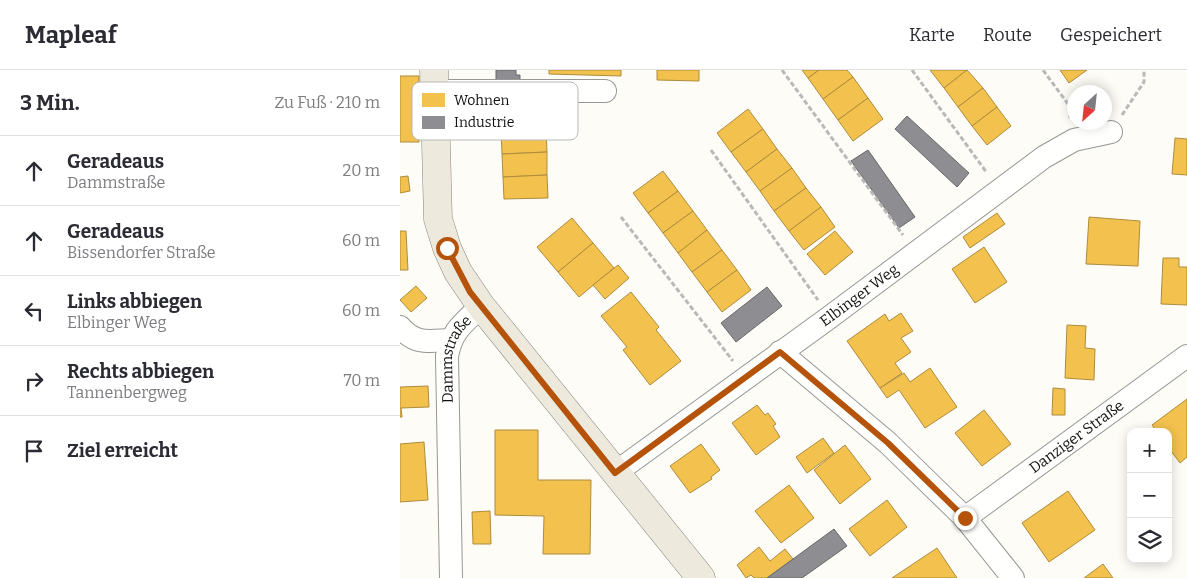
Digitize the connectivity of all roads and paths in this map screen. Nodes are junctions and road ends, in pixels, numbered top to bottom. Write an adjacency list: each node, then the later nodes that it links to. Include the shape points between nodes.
1 (782, 70): 15 (path)
2 (912, 70): 13 (path)
3 (1043, 70): 11 (path, via 1068,104)
4 (1144, 70): 9 (path, via 1144,82)
5 (434, 80): 6 (street)
6 (465, 82)
7 (578, 89): 8 (street)
8 (605, 91)
9 (1111, 132): 11 (street, Elbinger Weg)
10 (436, 140): 16 (main road, Dammstraße, via 438,219 458,272)
11 (1074, 140): 13 (street, Elbinger Weg)
12 (711, 150): 17 (path)
13 (999, 189): 15 (street, Elbinger Weg)
14 (621, 217): 22 (path)
15 (915, 252): 17 (street, Elbinger Weg)
16 (481, 306): 19 (street, Dammstraße); 23 (main road)
17 (830, 317): 20 (street, Elbinger Weg)
18 (400, 327): 19 (street, via 409,337 424,342)
19 (450, 340): 25 (street, Dammstraße)
20 (780, 352): 22 (street, Elbinger Weg); 24 (street, via 888,443)
21 (1187, 356): 24 (street, Danziger Straße)
22 (745, 377): 23 (street, Elbinger Weg)
23 (615, 473): 26 (main road)
24 (965, 518): 27 (street)
25 (451, 578)
26 (701, 578)
27 (1013, 578)

